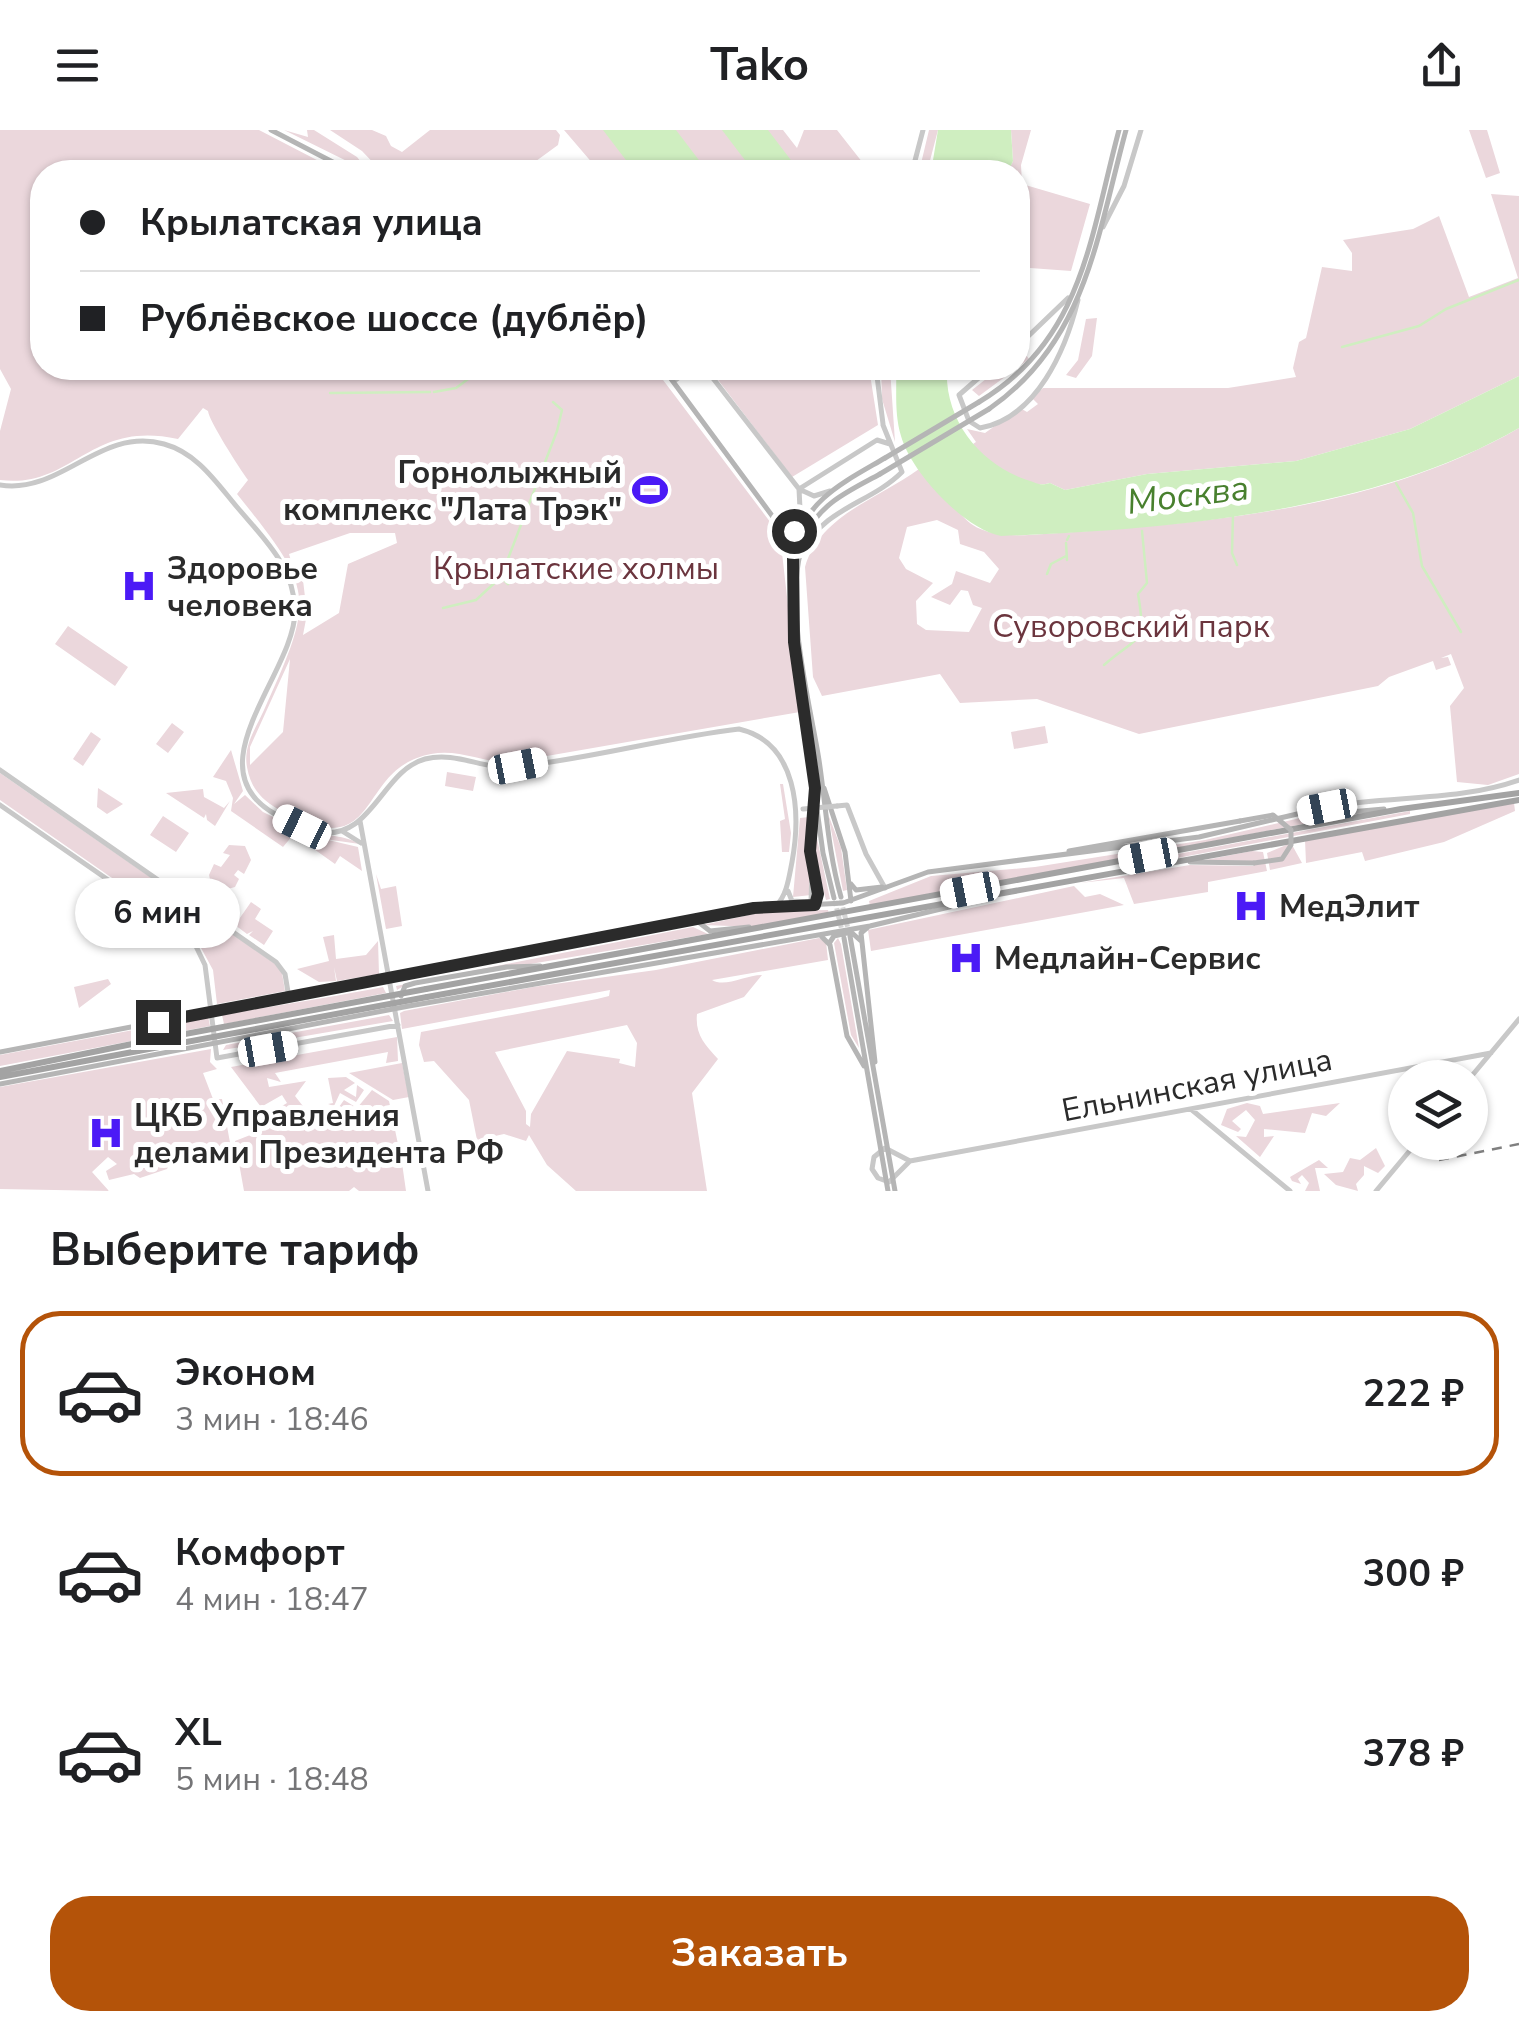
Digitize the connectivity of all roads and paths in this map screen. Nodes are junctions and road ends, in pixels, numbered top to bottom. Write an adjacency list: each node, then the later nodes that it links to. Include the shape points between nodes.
1 (270, 130): 5 (main road)
2 (923, 130): 6 (street)
3 (1123, 130): 7 (main road); 8 (main road)
4 (1141, 130): 7 (street)
5 (329, 160)
6 (915, 160)
7 (1094, 248): 9 (main road)
8 (1078, 278): 10 (street, via 1056,313); 11 (main road, bridge, via 1061,323)
9 (1078, 300): 12 (main road, bridge); 16 (street, via 1062,351 1042,383 1019,406 980,428 969,421 959,395)
10 (1030, 336)
11 (1030, 365)
12 (1030, 374)
13 (677, 380): 19 (street)
14 (714, 380): 24 (street)
15 (877, 380): 20 (street)
16 (976, 380)
17 (1012, 380): 25 (main road, bridge)
18 (1023, 380): 28 (main road, bridge, via 989,409 823,510)
19 (674, 382): 26 (main road)
20 (883, 425): 21 (street); 22 (street)
21 (877, 440): 22 (street); 24 (street)
22 (892, 448): 28 (street, via 902,467 898,476 819,526)
23 (0, 484): 39 (street, via 40,482 124,442 166,444 197,462 279,556 293,590 292,629 242,750 247,784 260,803 284,818 314,831)
24 (799, 488): 25 (street, via 814,496); 27 (street)
25 (830, 491): 27 (main road)
26 (782, 526): 27 (main road); 28 (main road)
27 (800, 528): 28 (main road)
28 (797, 558): 29 (main road, via 801,642); 32 (main road, via 792,613)
29 (820, 766): 32 (main road, via 838,897 822,853); 45 (main road)
30 (0, 770): 62 (street, via 274,960 286,974)
31 (1519, 780): 35 (street, via 1468,795)
32 (815, 788): 42 (main road)
33 (1519, 796): 37 (main road); 43 (main road)
34 (0, 805): 65 (street, via 188,934 202,954)
35 (1327, 807): 37 (main road); 41 (main road, via 1199,837)
36 (799, 809): 38 (street, via 776,750 739,730 510,767 453,756 426,759 406,770); 44 (street); 46 (street, bridge, via 847,805)
37 (1401, 809): 53 (main road)
38 (360, 821): 39 (street); 40 (street)
39 (340, 830): 40 (street, via 356,836)
40 (365, 850): 60 (street)
41 (1057, 856): 43 (main road, bridge, via 1266,815 1291,830 1290,850 1278,861); 46 (main road, via 928,872)
42 (812, 862): 44 (street, via 810,902 790,900); 50 (main road, via 818,894)
43 (1172, 862): 47 (main road)
44 (789, 875): 49 (street)
45 (850, 882): 46 (main road, via 856,890); 48 (main road)
46 (885, 888): 48 (main road)
47 (989, 896): 52 (main road); 57 (main road)
48 (851, 902): 50 (main road)
49 (776, 906): 50 (main road); 51 (main road)
50 (809, 908)
51 (697, 921): 53 (main road, via 710,931); 60 (main road)
52 (870, 926): 54 (main road); 55 (main road)
53 (764, 929): 59 (main road)
54 (814, 936): 56 (main road); 58 (main road)
55 (861, 941): 56 (main road, via 852,932 834,936); 78 (main road)
56 (830, 946): 77 (main road, via 849,1041)
57 (644, 960): 58 (main road); 61 (main road)
58 (671, 963): 63 (main road)
59 (552, 966): 61 (main road); 63 (main road, via 507,966 407,985 400,997)
60 (389, 980): 62 (main road); 64 (street)
61 (427, 993): 76 (main road, bridge)
62 (289, 998): 65 (main road)
63 (408, 1006): 64 (main road)
64 (395, 1008): 67 (street); 70 (main road)
65 (212, 1012): 70 (street); 71 (main road)
66 (1519, 1020): 72 (street)
67 (398, 1024): 68 (street); 69 (street)
68 (383, 1028): 69 (street); 70 (street, via 217,1058)
69 (399, 1038): 87 (street)
70 (215, 1044): 76 (main road)
71 (0, 1052)
72 (1491, 1053): 73 (street, Ельнинская улица); 75 (street)
73 (1463, 1058): 74 (street); 79 (street, Ельнинская улица)
74 (1465, 1060)
75 (1485, 1060)
76 (0, 1078)
77 (868, 1078): 78 (main road, via 846,937); 80 (main road)
78 (876, 1082): 80 (main road)
79 (1191, 1109): 83 (street, Ельнинская улица); 89 (street)
80 (878, 1111): 81 (main road); 82 (main road)
81 (880, 1150): 82 (street); 86 (main road); 86 (street, via 872,1168)
82 (892, 1151): 83 (street); 85 (street); 86 (main road)
83 (910, 1160): 85 (street)
84 (1401, 1160): 90 (street)
85 (899, 1174): 86 (street)
86 (890, 1182): 88 (main road)
87 (428, 1191)
88 (892, 1191)
89 (1290, 1191)
90 (1376, 1191)

